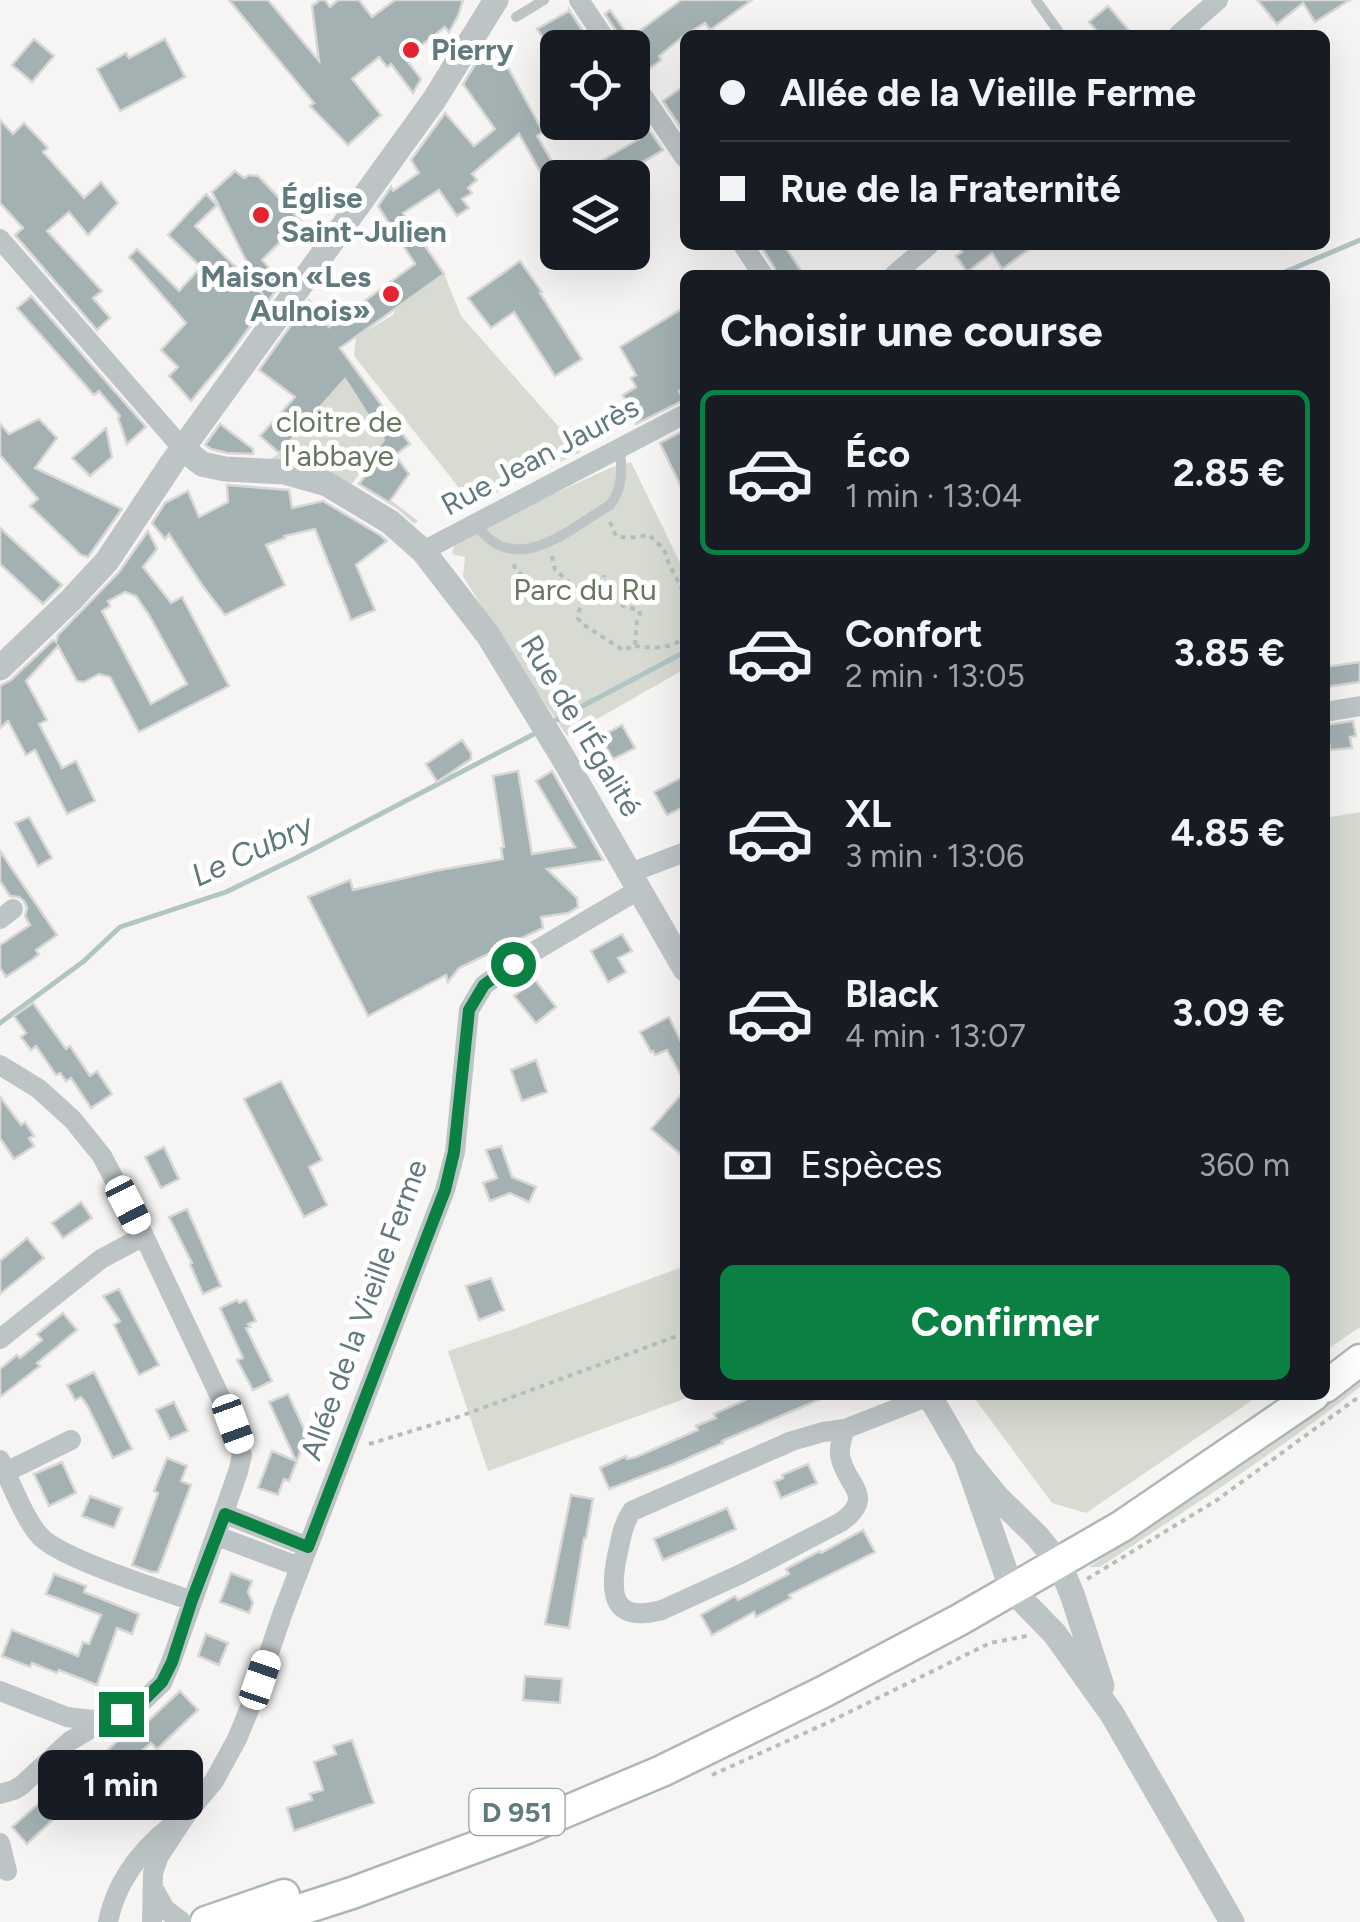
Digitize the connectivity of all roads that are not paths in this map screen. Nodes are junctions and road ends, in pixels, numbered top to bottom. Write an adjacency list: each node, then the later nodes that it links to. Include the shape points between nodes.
1 (544, 0): 5 (lane)
2 (579, 0): 6 (street)
3 (1036, 0): 7 (lane)
4 (1218, 0): 8 (street)
5 (499, 5): 15 (street)
6 (599, 30)
7 (1057, 30)
8 (1184, 30)
9 (650, 106): 10 (street)
10 (680, 151)
11 (0, 239): 15 (street)
12 (923, 250): 13 (street)
13 (900, 270)
14 (680, 417): 16 (street, Rue Jean Jaurès)
15 (182, 448): 18 (street, Rue de l'Égalité, via 202,464 284,472 327,484 390,522); 19 (street, via 107,560)
16 (620, 450): 17 (street, Rue Jean Jaurès); 17 (lane, via 618,495 537,548 494,544)
17 (476, 524): 18 (street, Rue Jean Jaurès)
18 (422, 551): 23 (street, Rue de l'Égalité, via 488,635)
19 (0, 668)
20 (1360, 706): 21 (street)
21 (1330, 711)
22 (680, 855): 23 (street, Allée de la Vieille Ferme)
23 (635, 881): 24 (street, Rue de l'Égalité); 39 (street, Allée de la Vieille Ferme, via 484,985 469,1010 445,1190)
24 (680, 960)
25 (0, 1065): 26 (street, via 39,1089 89,1138)
26 (144, 1236): 27 (street, via 101,1259); 37 (street, via 240,1444)
27 (0, 1340)
28 (1360, 1360): 29 (main road)
29 (1330, 1383)
30 (917, 1400): 33 (street)
31 (932, 1400): 35 (street)
32 (1307, 1400): 41 (main road, D 951, via 1122,1526)
33 (845, 1430): 33 (street, via 792,1441 632,1512 613,1576 616,1601 634,1613 662,1610 852,1514 858,1496 840,1453)
34 (71, 1440): 36 (street)
35 (966, 1458): 41 (street); 42 (street)
36 (3, 1466): 43 (street, via 46,1542)
37 (225, 1514): 38 (street); 39 (street)
38 (216, 1536): 40 (street); 43 (street)
39 (308, 1547): 40 (street, Allée de la Vieille Ferme)
40 (300, 1567): 49 (street, Allée de la Vieille Ferme, via 237,1739)
41 (1064, 1575): 42 (main road, D 951); 46 (street)
42 (1012, 1590): 45 (main road, D 951); 46 (street, via 1055,1634)
43 (192, 1600): 47 (street, via 162,1682 134,1708)
44 (0, 1691): 47 (street, via 67,1717)
45 (825, 1692): 51 (main road, D 951); 59 (main road, D 951, via 527,1828)
46 (1112, 1714): 60 (street)
47 (106, 1719): 48 (street)
48 (0, 1794)
49 (188, 1812): 53 (street, Allée de la Vieille Ferme, via 158,1856); 54 (street, Allée de la Vieille Ferme, via 140,1854)
50 (0, 1843): 52 (street)
51 (402, 1854): 57 (main road, D 951); 58 (main road, D 951)
52 (7, 1871)
53 (153, 1882): 55 (street, Allée de la Vieille Ferme); 56 (street, via 164,1909)
54 (108, 1922)
55 (152, 1922)
56 (182, 1922)
57 (206, 1922)
58 (234, 1922)
59 (262, 1922)
60 (1232, 1922)

